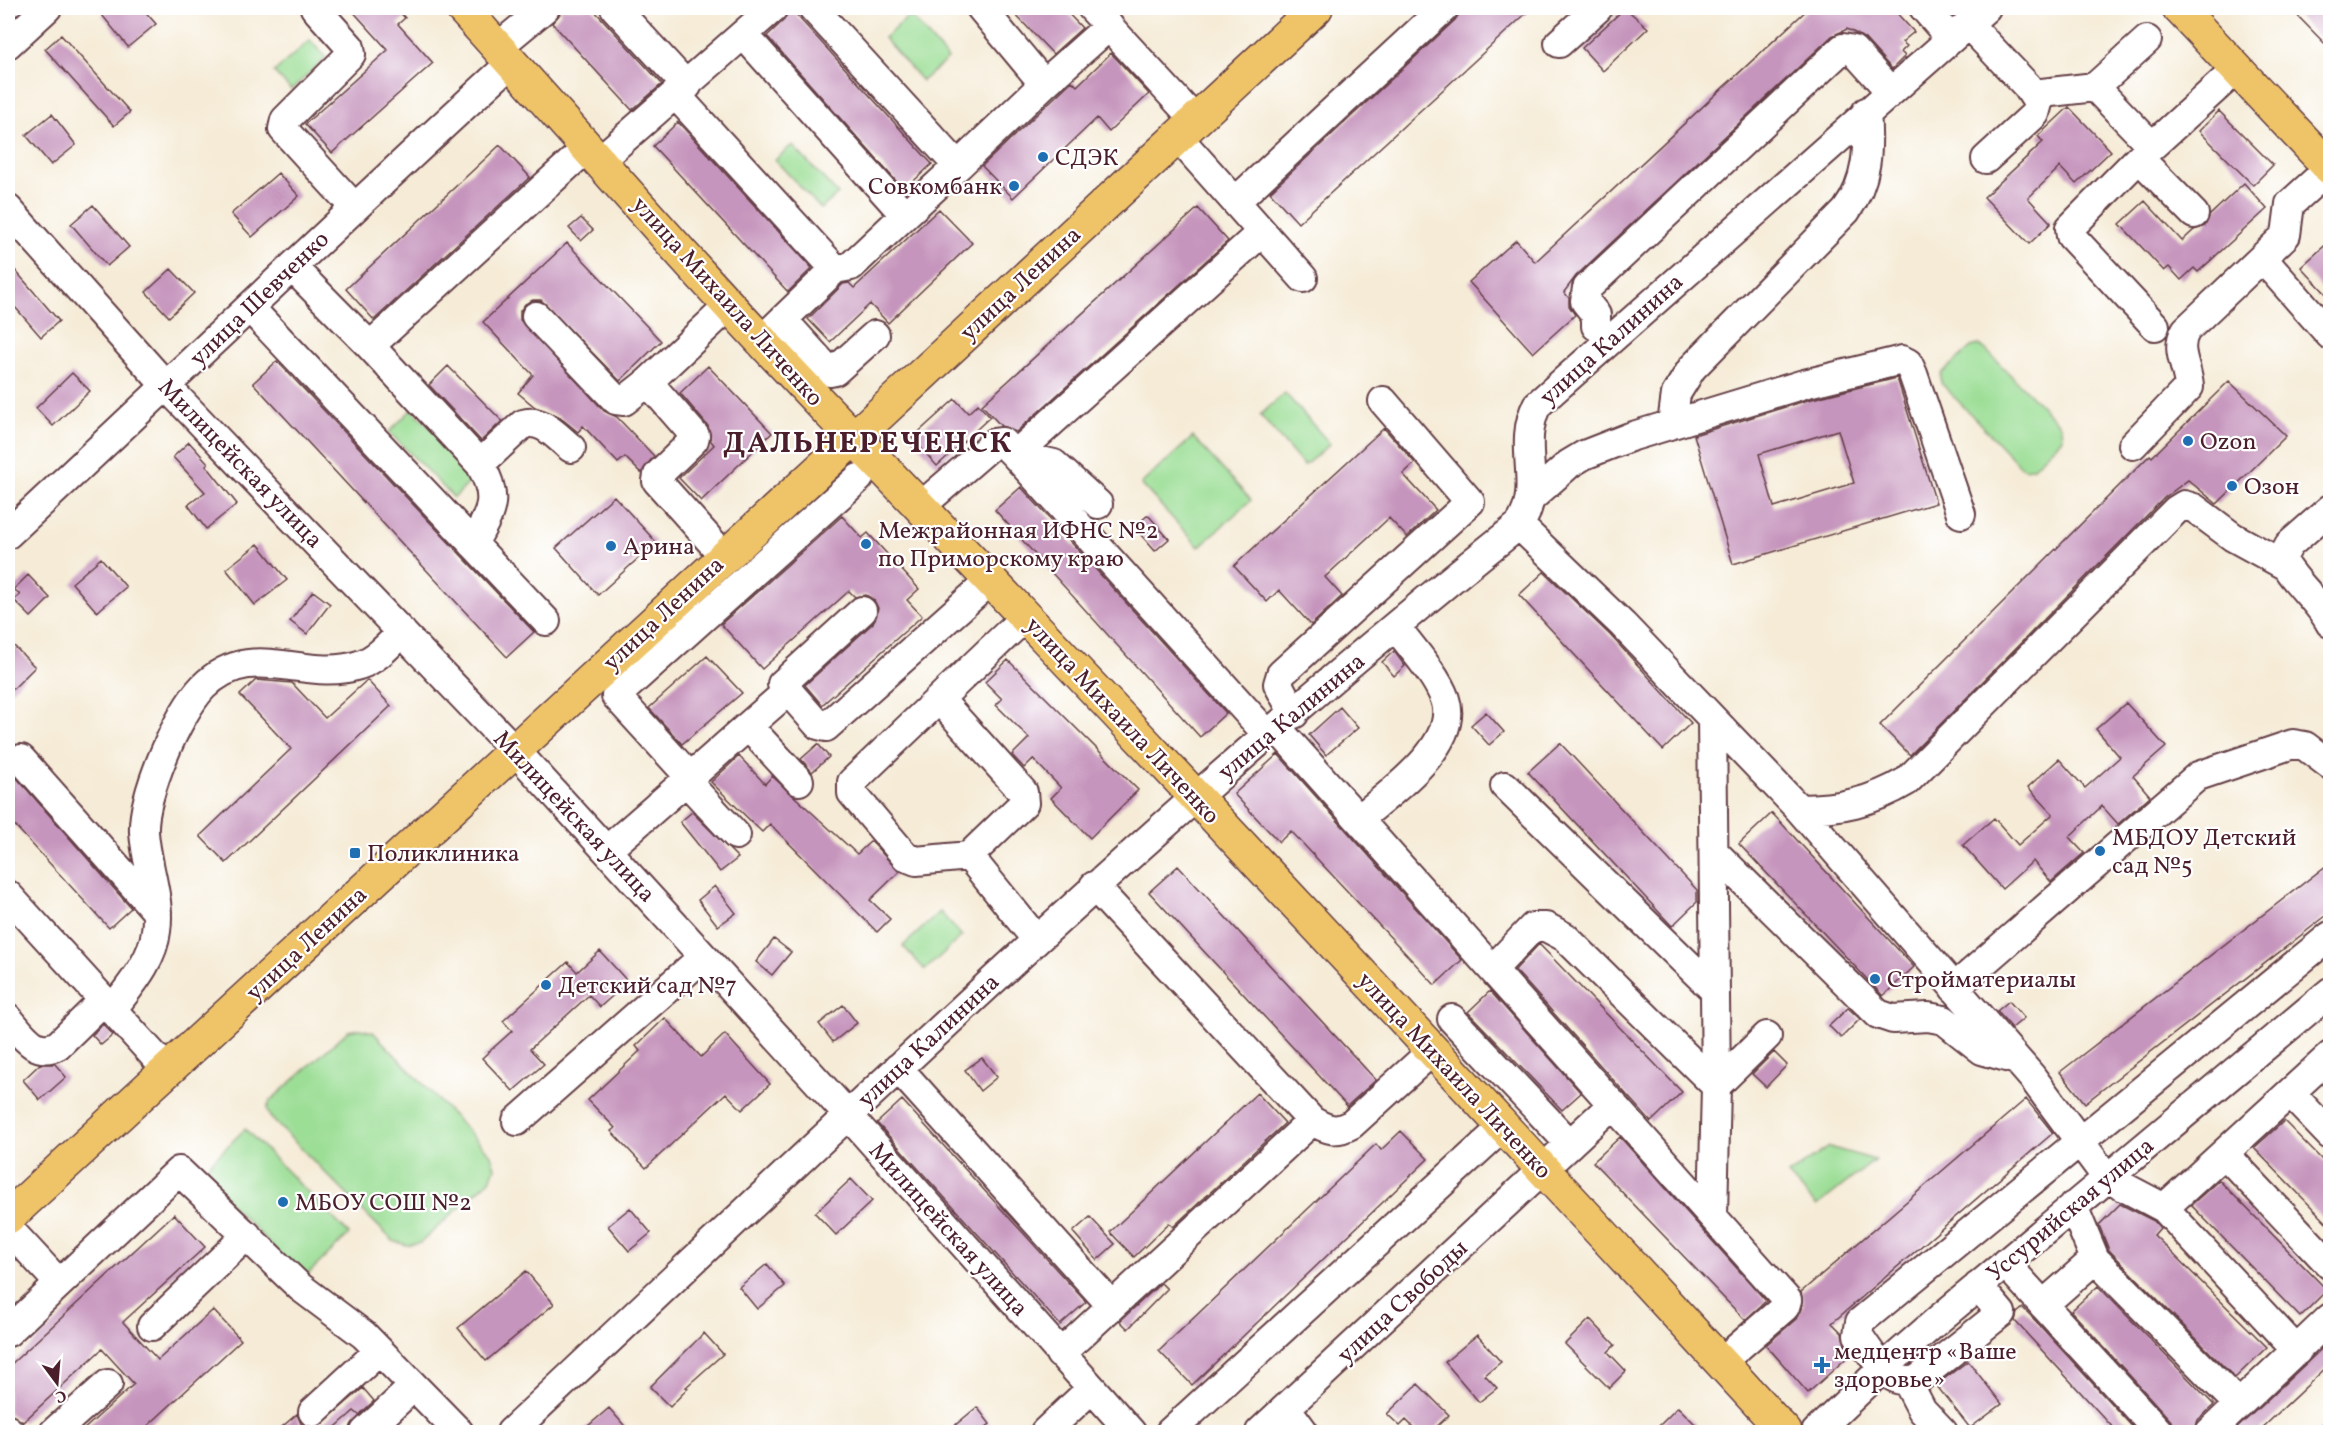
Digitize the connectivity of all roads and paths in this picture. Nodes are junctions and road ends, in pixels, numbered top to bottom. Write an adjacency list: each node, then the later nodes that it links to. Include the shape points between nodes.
1 (47, 8): 19 (street)
2 (315, 8): 35 (street, via 350,47 351,54 285,120 283,129)
3 (462, 8): 20 (main road, улица Михаила Личенко)
4 (545, 8): 20 (street, улица Шевченко)
5 (615, 8): 24 (street)
6 (773, 8): 16 (street)
7 (816, 8): 32 (street)
8 (981, 8): 22 (street)
9 (1316, 8): 28 (main road, улица Ленина)
10 (1444, 8): 34 (street)
11 (1598, 8): 18 (street)
12 (1924, 8): 15 (street)
13 (2179, 8): 21 (main road)
14 (1100, 17): 22 (street); 28 (street)
15 (1968, 23): 25 (street, улица Калинина); 26 (street)
16 (744, 35): 24 (street); 38 (street)
17 (2147, 40): 23 (street)
18 (1558, 43)
19 (8, 44)
20 (505, 55): 30 (main road, улица Михаила Личенко); 35 (street, улица Шевченко)
21 (2238, 68): 29 (street); 33 (main road)
22 (1044, 84): 32 (street)
23 (2095, 87): 26 (street); 29 (street)
24 (682, 90): 30 (street); 42 (street)
25 (1891, 92): 27 (street, улица Калинина); 47 (street, via 1853,50 1844,48 1587,288 1585,301 1596,315)
26 (2033, 94): 31 (street, via 2038,110)
27 (1866, 112): 56 (street, via 1867,162 1857,196 1692,368 1676,394); 63 (street, улица Калинина, via 1536,405 1527,436)
28 (1186, 128): 34 (street); 57 (main road, улица Ленина)
29 (2146, 152): 37 (street); 48 (street, via 2070,228 2072,236)
30 (594, 154): 44 (main road, улица Михаила Личенко); 52 (street)
31 (1986, 159)
32 (958, 166): 38 (street)
33 (2330, 168): 40 (street, via 2290,204 2286,235)
34 (1236, 201): 39 (street)
35 (354, 207): 41 (street, улица Шевченко)
36 (8, 209): 54 (street, Милицейская улица)
37 (2194, 214)
38 (905, 215): 42 (street, via 851,266)
39 (1262, 232): 43 (street); 60 (street)
40 (2262, 258): 51 (street); 58 (street, via 2186,330 2180,352 2189,387)
41 (292, 267): 45 (street, улица Шевченко); 52 (street)
42 (835, 269): 49 (street)
43 (1303, 278)
44 (730, 305): 49 (main road, улица Михаила Личенко); 53 (street)
45 (250, 308): 54 (street, улица Шевченко); 70 (street)
46 (536, 316): 53 (street, via 616,400 631,398)
47 (1596, 326)
48 (2155, 326)
49 (773, 330): 50 (street, via 830,372); 57 (main road, улица Михаила Личенко)
50 (875, 335)
51 (2331, 335)
52 (370, 346): 61 (street)
53 (648, 382): 71 (street, via 695,436 658,475 657,481)
54 (167, 387): 69 (street, улица Шевченко); 79 (street, Милицейская улица)
55 (1383, 401): 85 (street, via 1470,502 1281,674)
56 (1672, 424): 63 (street, via 1584,455); 67 (street, via 1815,381 1902,360 1913,374)
57 (855, 437): 65 (main road, улица Михаила Личенко); 71 (main road, улица Ленина)
58 (2133, 444)
59 (571, 448): 61 (street, via 542,424 532,421 524,423)
60 (1015, 455): 64 (street, via 1054,464); 65 (street, via 1002,442 994,443); 85 (street)
61 (480, 464): 70 (street, via 493,501)
62 (859, 478): 80 (street)
63 (1532, 498): 68 (street, улица Калинина)
64 (1098, 504)
65 (921, 506): 73 (main road, улица Михаила Личенко)
66 (2331, 509): 72 (street, via 2289,545 2282,558)
67 (1961, 514)
68 (1519, 525): 78 (street, улица Калинина); 83 (street, via 1623,625)
69 (8, 534)
70 (473, 544): 76 (street)
71 (725, 557): 80 (main road, улица Ленина)
72 (2284, 565): 77 (street); 93 (street, via 2184,505 1907,781 1889,792 1846,807)
73 (991, 580): 75 (main road, улица Михаила Личенко); 81 (street, via 826,727 818,725)
74 (862, 611): 81 (street, via 782,684)
75 (1026, 616): 82 (street); 92 (main road, улица Михаила Личенко)
76 (546, 621)
77 (2331, 623)
78 (1396, 627): 85 (street, улица Калинина); 94 (street, via 1439,687 1446,701 1446,719 1432,754)
79 (402, 632): 86 (street, Милицейская улица); 101 (street, via 361,665 337,669 261,662 237,664 220,672 202,688 185,713 148,798 144,830)
80 (607, 684): 86 (main road, улица Ленина); 89 (street)
81 (788, 691): 84 (street)
82 (939, 699): 98 (street, via 1023,792 1024,803); 98 (street, via 852,782 852,793 906,857 916,861)
83 (1712, 719): 93 (street); 97 (street)
84 (748, 726): 89 (street); 90 (street)
85 (1280, 726): 92 (street, улица Калинина); 94 (street)
86 (514, 750): 96 (street, Милицейская улица); 117 (main road, улица Ленина)
87 (21, 759): 101 (street)
88 (2331, 765): 107 (street, via 2306,746 2293,744 2198,776)
89 (688, 779): 95 (street); 96 (street)
90 (799, 781)
91 (1505, 786): 106 (street)
92 (1196, 796): 99 (street, улица Калинина); 113 (main road, улица Михаила Личенко)
93 (1798, 809): 107 (street)
94 (1359, 819): 120 (street)
95 (736, 835)
96 (607, 850): 104 (street, Милицейская улица)
97 (1714, 852): 106 (street); 115 (street, via 1878,1014 1944,1020 1982,1050)
98 (969, 856): 103 (street)
99 (1094, 886): 103 (street, улица Калинина); 123 (street)
100 (8, 895): 109 (street)
101 (157, 912): 109 (street, via 152,948 137,976)
102 (2331, 936): 126 (street)
103 (1036, 939): 116 (street, улица Калинина)
104 (703, 957): 121 (street, Милицейская улица); 122 (street)
105 (1493, 969): 118 (street, via 1533,927 1556,932)
106 (1713, 988): 118 (street)
107 (1954, 988): 115 (street)
108 (2331, 992): 130 (street, Уссурийская улица)
109 (108, 1006): 110 (street, via 49,1050 30,1044); 117 (street)
110 (8, 1018)
111 (1452, 1019): 127 (street)
112 (1767, 1036): 118 (street)
113 (1432, 1052): 123 (street, via 1340,1131 1328,1131); 124 (main road, улица Михаила Личенко)
114 (2331, 1056): 119 (street)
115 (2017, 1060): 126 (street)
116 (898, 1068): 121 (street, улица Калинина); 143 (street)
117 (168, 1071): 134 (main road, улица Ленина)
118 (1716, 1086): 133 (street)
119 (2290, 1093): 125 (street); 128 (street)
120 (1613, 1104): 127 (street, улица Свободы); 133 (street)
121 (848, 1115): 150 (street, Милицейская улица); 163 (street, улица Калинина)
122 (517, 1121)
123 (1312, 1121): 143 (street)
124 (1503, 1127): 129 (main road, улица Михаила Личенко); 166 (street)
125 (2331, 1135)
126 (2080, 1139): 130 (street); 152 (street, via 1860,1322 1858,1335)
127 (1570, 1144): 129 (street, улица Свободы)
128 (2224, 1153): 132 (street); 139 (street)
129 (1543, 1168): 151 (main road, улица Михаила Личенко); 158 (street, улица Свободы)
130 (2107, 1178): 131 (street, Уссурийская улица); 132 (street)
131 (2073, 1206): 137 (street); 138 (street, Уссурийская улица)
132 (2164, 1208): 149 (street)
133 (1713, 1216): 151 (street, via 1787,1300 1785,1307)
134 (8, 1217)
135 (8, 1228): 140 (street)
136 (246, 1235): 140 (street, via 179,1171); 146 (street); 148 (street, via 300,1287 344,1318)
137 (2095, 1259): 142 (street); 157 (street)
138 (2005, 1263): 141 (street, Уссурийская улица); 142 (street)
139 (2331, 1265)
140 (58, 1282): 147 (street)
141 (1978, 1286): 144 (street); 152 (street, Уссурийская улица)
142 (2036, 1297): 144 (street); 172 (street)
143 (1111, 1305): 150 (street)
144 (2001, 1313): 154 (street)
145 (2331, 1318): 149 (street)
146 (152, 1326)
147 (8, 1332)
148 (379, 1351): 155 (street); 159 (street)
149 (2297, 1351): 157 (street)
150 (1060, 1354): 156 (street, Милицейская улица)
151 (1721, 1362): 169 (main road, улица Михаила Личенко)
152 (1883, 1368): 154 (street, via 1893,1378); 170 (street, Уссурийская улица)
153 (108, 1383): 160 (street)
154 (1908, 1383): 171 (street, via 1922,1410)
155 (414, 1386): 161 (street); 162 (street)
156 (1091, 1389): 164 (street); 165 (street, Милицейская улица)
157 (2239, 1405): 173 (street)
158 (1287, 1409): 167 (street, улица Свободы); 168 (street)
159 (313, 1412)
160 (54, 1432)
161 (364, 1432)
162 (458, 1432)
163 (511, 1432)
164 (1045, 1432)
165 (1131, 1432)
166 (1170, 1432)
167 (1260, 1432)
168 (1304, 1432)
169 (1785, 1432)
170 (1816, 1432)
171 (1943, 1432)
172 (2159, 1432)
173 (2210, 1432)

